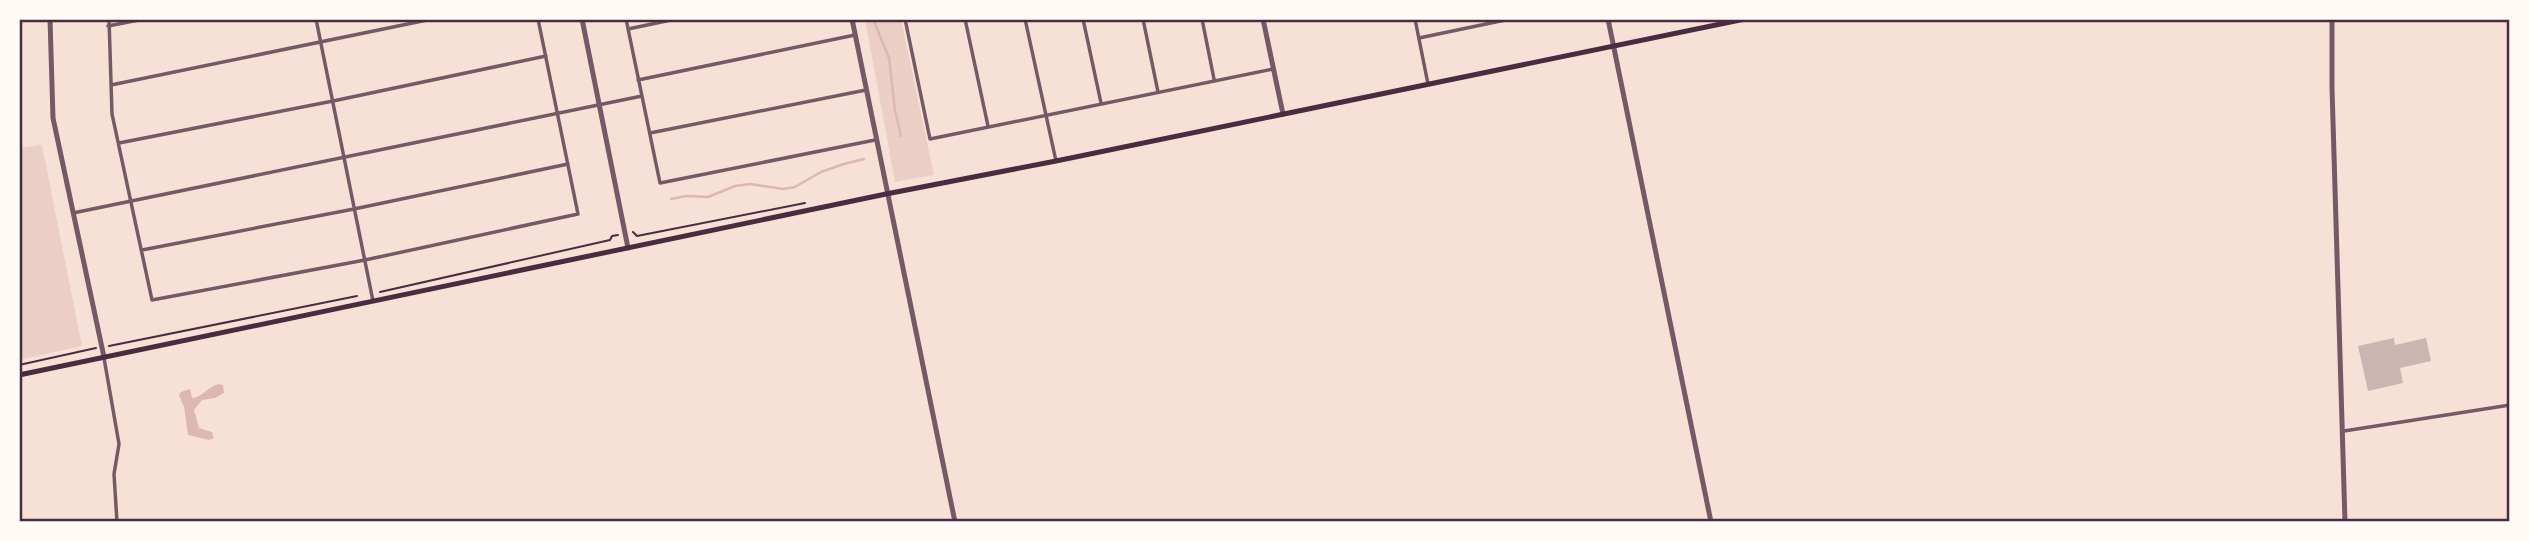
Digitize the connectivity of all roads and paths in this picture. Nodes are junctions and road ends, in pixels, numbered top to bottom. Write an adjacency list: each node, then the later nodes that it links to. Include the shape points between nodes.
1 (50, 19): 55 (street, via 53,118)
2 (109, 19): 23 (street)
3 (144, 19): 23 (street)
4 (316, 19): 27 (street)
5 (432, 19): 27 (street)
6 (538, 19): 29 (street)
7 (582, 19): 40 (street)
8 (626, 19): 24 (street)
9 (676, 19): 24 (street)
10 (852, 19): 25 (street)
11 (905, 19): 44 (street, via 930,139)
12 (965, 19): 44 (street)
13 (1025, 19): 43 (street)
14 (1083, 19): 39 (street)
15 (1143, 19): 36 (street)
16 (1202, 19): 31 (street)
17 (1263, 19): 30 (street)
18 (1415, 19): 26 (street)
19 (1510, 19): 26 (street)
20 (1608, 19): 28 (street)
21 (1745, 19): 28 (main road)
22 (2332, 19): 67 (street)
23 (108, 26): 34 (street)
24 (628, 29): 32 (street)
25 (855, 35): 32 (street); 35 (street)
26 (1419, 38): 33 (street)
27 (321, 42): 34 (street); 38 (street)
28 (1614, 47): 33 (main road); 70 (street)
29 (546, 56): 38 (street); 41 (street)
30 (1273, 69): 31 (street); 42 (street)
31 (1214, 79): 36 (street)
32 (638, 80): 37 (street)
33 (1428, 84): 42 (main road)
34 (111, 85): 47 (street)
35 (866, 90): 45 (street); 46 (street)
36 (1158, 92): 39 (street)
37 (642, 96): 40 (street); 45 (street)
38 (333, 101): 47 (street); 48 (street)
39 (1101, 103): 43 (street)
40 (599, 105): 41 (street); 56 (street)
41 (558, 113): 48 (street); 50 (street)
42 (1283, 114): 49 (main road)
43 (1045, 115): 44 (street); 49 (street)
44 (988, 126)
45 (650, 133): 46 (street, via 660,183)
46 (875, 140): 51 (street)
47 (119, 143): 52 (street)
48 (344, 158): 52 (street); 54 (street)
49 (1056, 161): 51 (main road)
50 (568, 163): 54 (street); 59 (street, via 578,214)
51 (886, 194): 57 (main road); 69 (street)
52 (131, 201): 55 (street); 58 (street)
53 (807, 202): 56 (path, via 637,236)
54 (354, 209): 58 (street); 59 (street)
55 (73, 213): 62 (street)
56 (625, 234): 57 (street); 60 (path)
57 (628, 248): 61 (main road)
58 (142, 250): 59 (street, via 152,300)
59 (365, 260): 60 (street)
60 (372, 293): 61 (street); 62 (path)
61 (373, 301): 63 (main road)
62 (102, 347): 63 (street); 64 (path)
63 (104, 357): 65 (main road); 68 (street, via 119,444 114,474)
64 (19, 365)
65 (19, 375)
66 (2510, 405): 67 (street)
67 (2344, 431): 71 (street)
68 (117, 522)
69 (954, 522)
70 (1710, 522)
71 (2346, 522)

